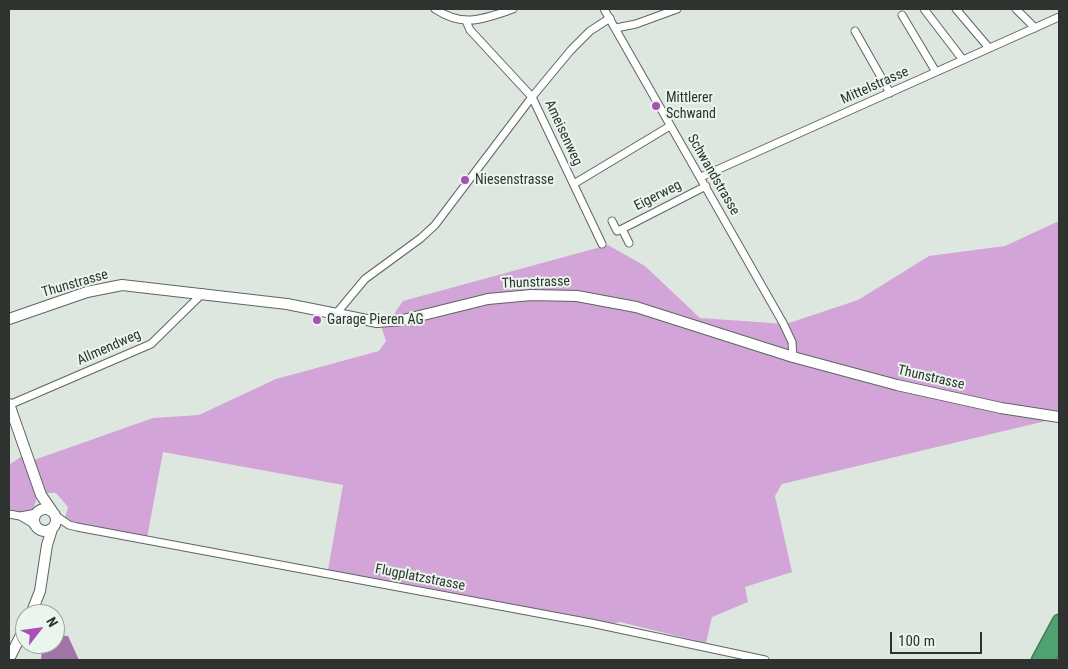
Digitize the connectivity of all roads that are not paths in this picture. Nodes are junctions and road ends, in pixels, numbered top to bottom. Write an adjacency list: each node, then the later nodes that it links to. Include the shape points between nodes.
1 (435, 9): 10 (street)
2 (513, 9): 10 (street)
3 (677, 9): 11 (street)
4 (924, 9): 15 (street)
5 (956, 9): 14 (street)
6 (1016, 9): 12 (street)
7 (608, 12): 11 (street, Schwandstrasse); 18 (street, via 576,44)
8 (902, 15): 16 (street)
9 (1059, 17): 12 (street, Mittelstrasse)
10 (466, 21): 18 (street, Ameisenweg, via 470,30)
11 (616, 28): 19 (street, Schwandstrasse)
12 (1035, 28): 14 (street, Mittelstrasse)
13 (855, 31): 17 (street)
14 (990, 48): 15 (street, Mittelstrasse)
15 (963, 60): 16 (street, Mittelstrasse)
16 (936, 72): 17 (street, Mittelstrasse)
17 (890, 93): 20 (street, Mittelstrasse)
18 (532, 97): 26 (street, Ameisenweg); 28 (street, via 435,225 365,279)
19 (670, 126): 20 (street, Schwandstrasse); 21 (street)
20 (701, 177): 22 (street, Schwandstrasse)
21 (577, 182)
22 (706, 186): 24 (street, Eigerweg); 30 (street, Schwandstrasse, via 790,337)
23 (612, 221): 24 (street, via 617,230)
24 (622, 229): 25 (street)
25 (629, 243)
26 (602, 244)
27 (203, 293): 28 (street, Thunstrasse, via 287,304); 29 (street, Thunstrasse, via 116,286 87,292); 31 (street, Allmendweg, via 151,344)
28 (335, 315): 30 (street, Thunstrasse, via 391,322 488,299 531,295 577,296 636,307)
29 (9, 318)
30 (793, 357): 32 (street, Thunstrasse, via 906,388)
31 (9, 404): 33 (street)
32 (1059, 417)
33 (12, 422): 34 (street)
34 (41, 495): 35 (street); 37 (street)
35 (38, 512): 37 (street); 38 (street); 40 (street)
36 (9, 514): 38 (street)
37 (54, 514): 39 (street, Flugplatzstrasse); 41 (street)
38 (20, 516): 40 (street)
39 (69, 525): 41 (street, Flugplatzstrasse); 48 (street, Flugplatzstrasse, via 601,624)
40 (38, 527): 41 (street); 42 (street)
41 (53, 528): 42 (street)
42 (47, 545): 43 (street, via 42,583)
43 (35, 604)
44 (1059, 621): 49 (highway)
45 (1059, 640): 50 (highway)
46 (15, 648): 47 (street)
47 (9, 660)
48 (765, 660)
49 (1038, 660)
50 (1048, 660)

